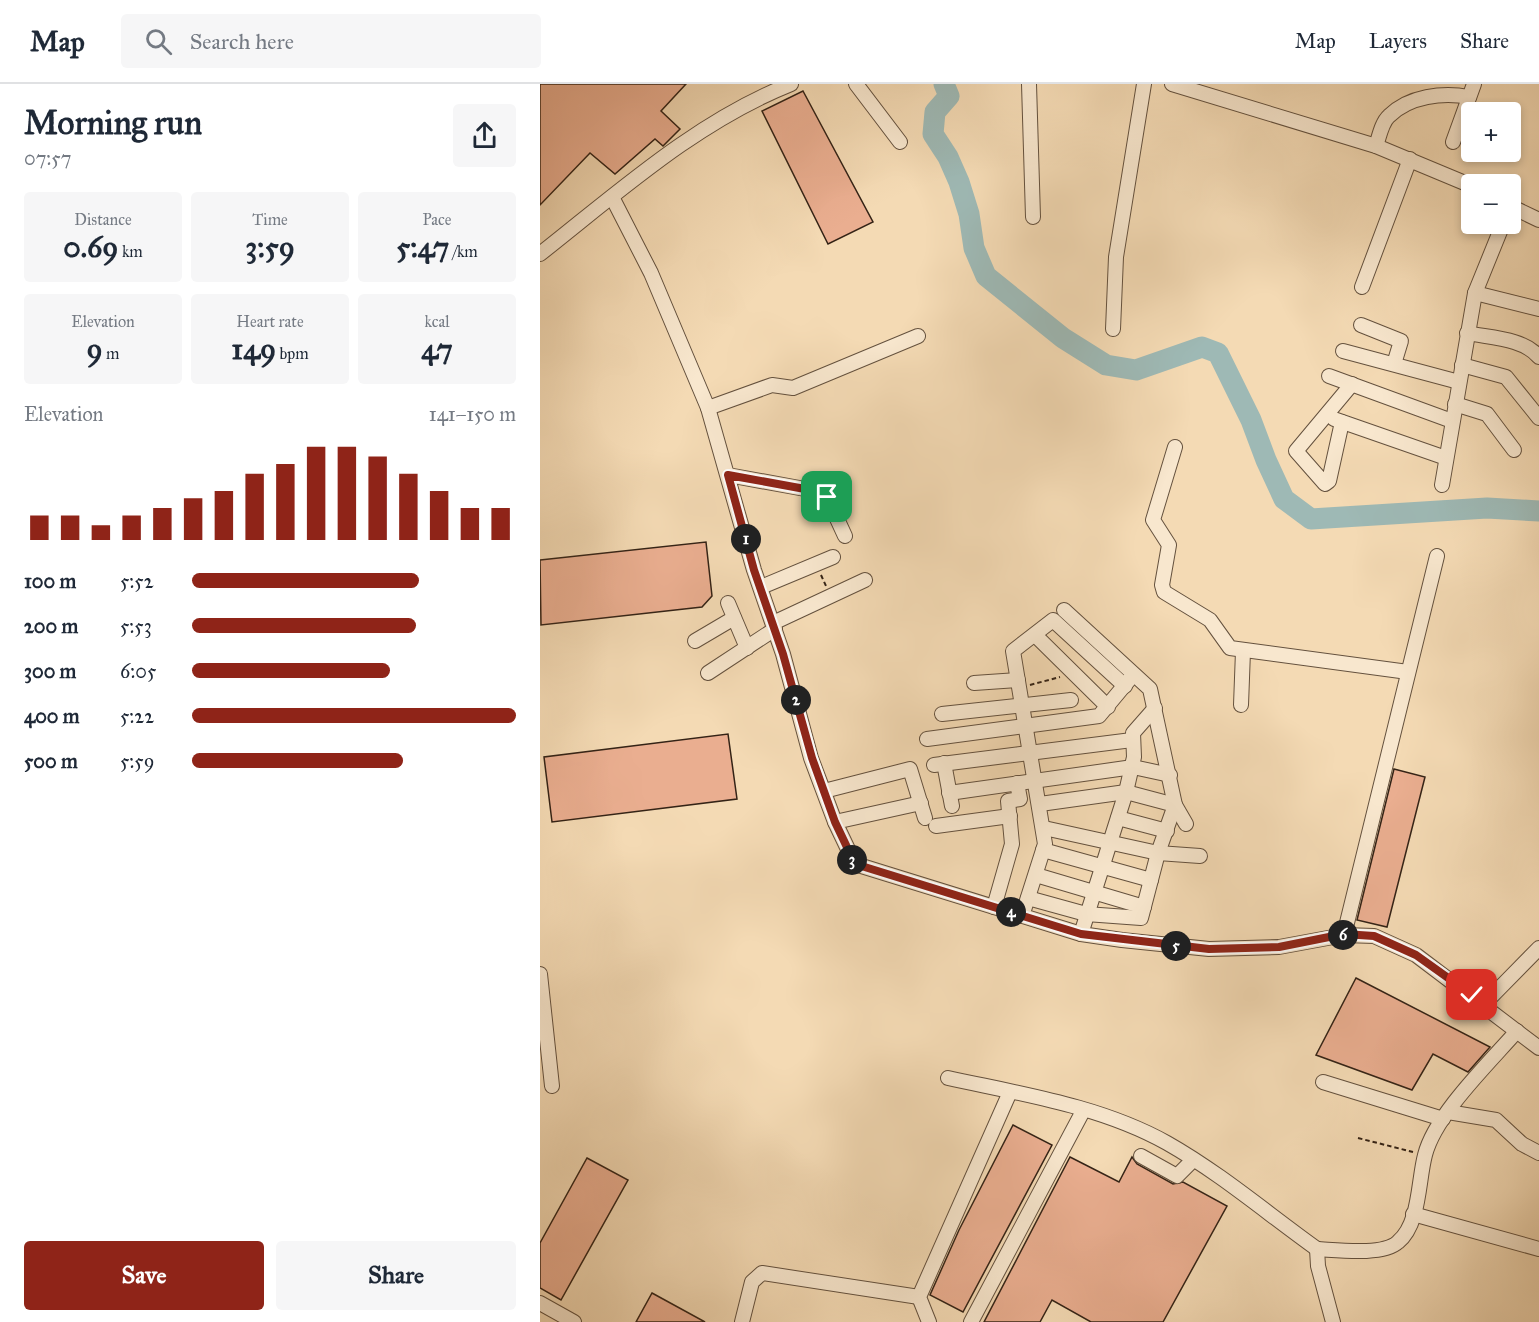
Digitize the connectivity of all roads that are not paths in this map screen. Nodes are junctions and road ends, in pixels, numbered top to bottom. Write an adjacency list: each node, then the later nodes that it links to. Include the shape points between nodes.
1 (791, 84): 12 (street, via 716,120)
2 (856, 84): 7 (street)
3 (1029, 84): 14 (street)
4 (1144, 84): 22 (street, via 1116,257)
5 (1172, 84): 9 (street)
6 (1472, 91): 8 (street); 9 (street, via 1425,97 1404,106 1387,116)
7 (900, 142)
8 (1453, 142)
9 (1376, 146): 10 (street)
10 (1410, 159): 11 (street); 18 (street)
11 (1461, 181)
12 (612, 196): 17 (street); 33 (street, via 656,283)
13 (1521, 211): 15 (street)
14 (1032, 217)
15 (1539, 220)
16 (1499, 234): 19 (street)
17 (540, 254)
18 (1362, 287)
19 (1475, 293): 20 (street); 23 (street)
20 (1539, 309)
21 (1361, 325): 27 (street, via 1401,341)
22 (1113, 329)
23 (1467, 333): 26 (street, via 1523,344); 28 (street)
24 (918, 336): 33 (street, via 793,388 772,385)
25 (1343, 351): 27 (street)
26 (1539, 357)
27 (1394, 364): 30 (street)
28 (1462, 366): 30 (street); 35 (street, via 1506,377)
29 (1329, 376): 31 (street)
30 (1459, 382): 32 (street)
31 (1352, 384): 34 (street); 36 (street)
32 (1455, 404): 36 (street); 39 (street, via 1487,414)
33 (708, 408): 41 (street)
34 (1326, 415): 37 (street); 37 (street, via 1296,452 1325,484 1329,481)
35 (1539, 418)
36 (1452, 421): 40 (street)
37 (1342, 422): 40 (street)
38 (1175, 447): 55 (street, via 1154,516 1155,525 1169,545 1162,588 1210,621 1230,648)
39 (1514, 450)
40 (1446, 458): 42 (street)
41 (728, 475): 43 (street, via 805,489 827,497); 47 (street)
42 (1442, 485)
43 (846, 536)
44 (833, 556): 47 (street)
45 (1437, 556): 56 (street)
46 (865, 580): 51 (street)
47 (761, 587): 51 (street)
48 (728, 603): 50 (street)
49 (1064, 610): 58 (street)
50 (734, 618): 53 (street); 54 (street)
51 (774, 626): 54 (street); 76 (street)
52 (1035, 635): 60 (street, via 1013,651); 61 (street, via 1054,621); 65 (street)
53 (695, 641)
54 (747, 648): 57 (street)
55 (1243, 651): 56 (street); 64 (street)
56 (1408, 672): 101 (street)
57 (708, 673)
58 (1135, 673): 61 (street); 66 (street, via 1150,689)
59 (974, 683): 60 (street)
60 (1018, 684): 63 (street)
61 (1125, 686): 65 (street)
62 (1071, 700): 63 (street)
63 (1022, 704): 67 (street); 68 (street)
64 (1241, 705)
65 (1108, 707): 68 (street, via 1100,716)
66 (1155, 708): 70 (street, via 1132,733); 73 (street)
67 (942, 714)
68 (1025, 728): 69 (street); 71 (street)
69 (927, 739)
70 (1132, 740): 71 (street); 72 (street)
71 (1030, 751): 74 (street); 75 (street, via 939,764 950,799)
72 (1132, 767): 73 (street); 74 (street); 77 (street)
73 (1170, 774): 80 (street)
74 (1036, 780): 75 (street); 79 (street)
75 (1017, 783): 81 (street, via 1020,799 1008,801)
76 (824, 791): 78 (street, via 913,769); 83 (street)
77 (1126, 792): 79 (street); 80 (street); 82 (street)
78 (921, 803): 81 (street, via 930,822); 83 (street)
79 (1040, 804): 85 (street)
80 (1176, 805): 84 (street); 86 (street)
81 (1010, 816): 96 (street, via 1012,844)
82 (1118, 818): 86 (street); 87 (street)
83 (835, 822): 96 (street, via 855,864)
84 (1185, 824)
85 (1044, 828): 87 (street); 88 (street)
86 (1167, 831): 89 (street)
87 (1110, 843): 89 (street); 91 (street)
88 (1043, 850): 91 (street); 92 (street)
89 (1158, 853): 90 (street); 93 (street)
90 (1200, 856)
91 (1102, 867): 93 (street); 94 (street)
92 (1036, 874): 94 (street); 95 (street)
93 (1151, 880): 97 (street)
94 (1093, 892): 97 (street); 98 (street)
95 (1028, 898): 98 (street); 99 (street)
96 (994, 907): 99 (street)
97 (1144, 907): 98 (street, via 1139,918)
98 (1086, 914): 100 (street)
99 (1022, 916): 100 (street)
100 (1081, 934): 101 (street, via 1209,949 1279,947)
101 (1344, 934): 104 (street, via 1374,936 1396,944)
102 (1539, 948): 104 (street)
103 (540, 974): 109 (street)
104 (1484, 1004): 105 (street)
105 (1517, 1031): 106 (street); 112 (street)
106 (1539, 1048)
107 (948, 1078): 110 (street)
108 (1323, 1082): 112 (street)
109 (552, 1086)
110 (1010, 1092): 111 (street); 119 (street)
111 (1083, 1111): 115 (street, via 1146,1133); 125 (street)
112 (1446, 1115): 113 (street, via 1496,1120 1522,1144); 116 (street, via 1432,1135 1425,1155)
113 (1539, 1153)
114 (1141, 1156): 115 (street, via 1177,1176)
115 (1193, 1160): 117 (street)
116 (1413, 1214): 117 (street, via 1405,1234 1392,1246 1372,1250); 118 (street)
117 (1317, 1249): 126 (street)
118 (1539, 1249)
119 (919, 1297): 123 (street, via 762,1274 752,1282); 124 (street)
120 (540, 1303): 121 (street)
121 (553, 1317): 122 (street)
122 (574, 1322)
123 (742, 1322)
124 (929, 1322)
125 (971, 1322)
126 (1333, 1322)

